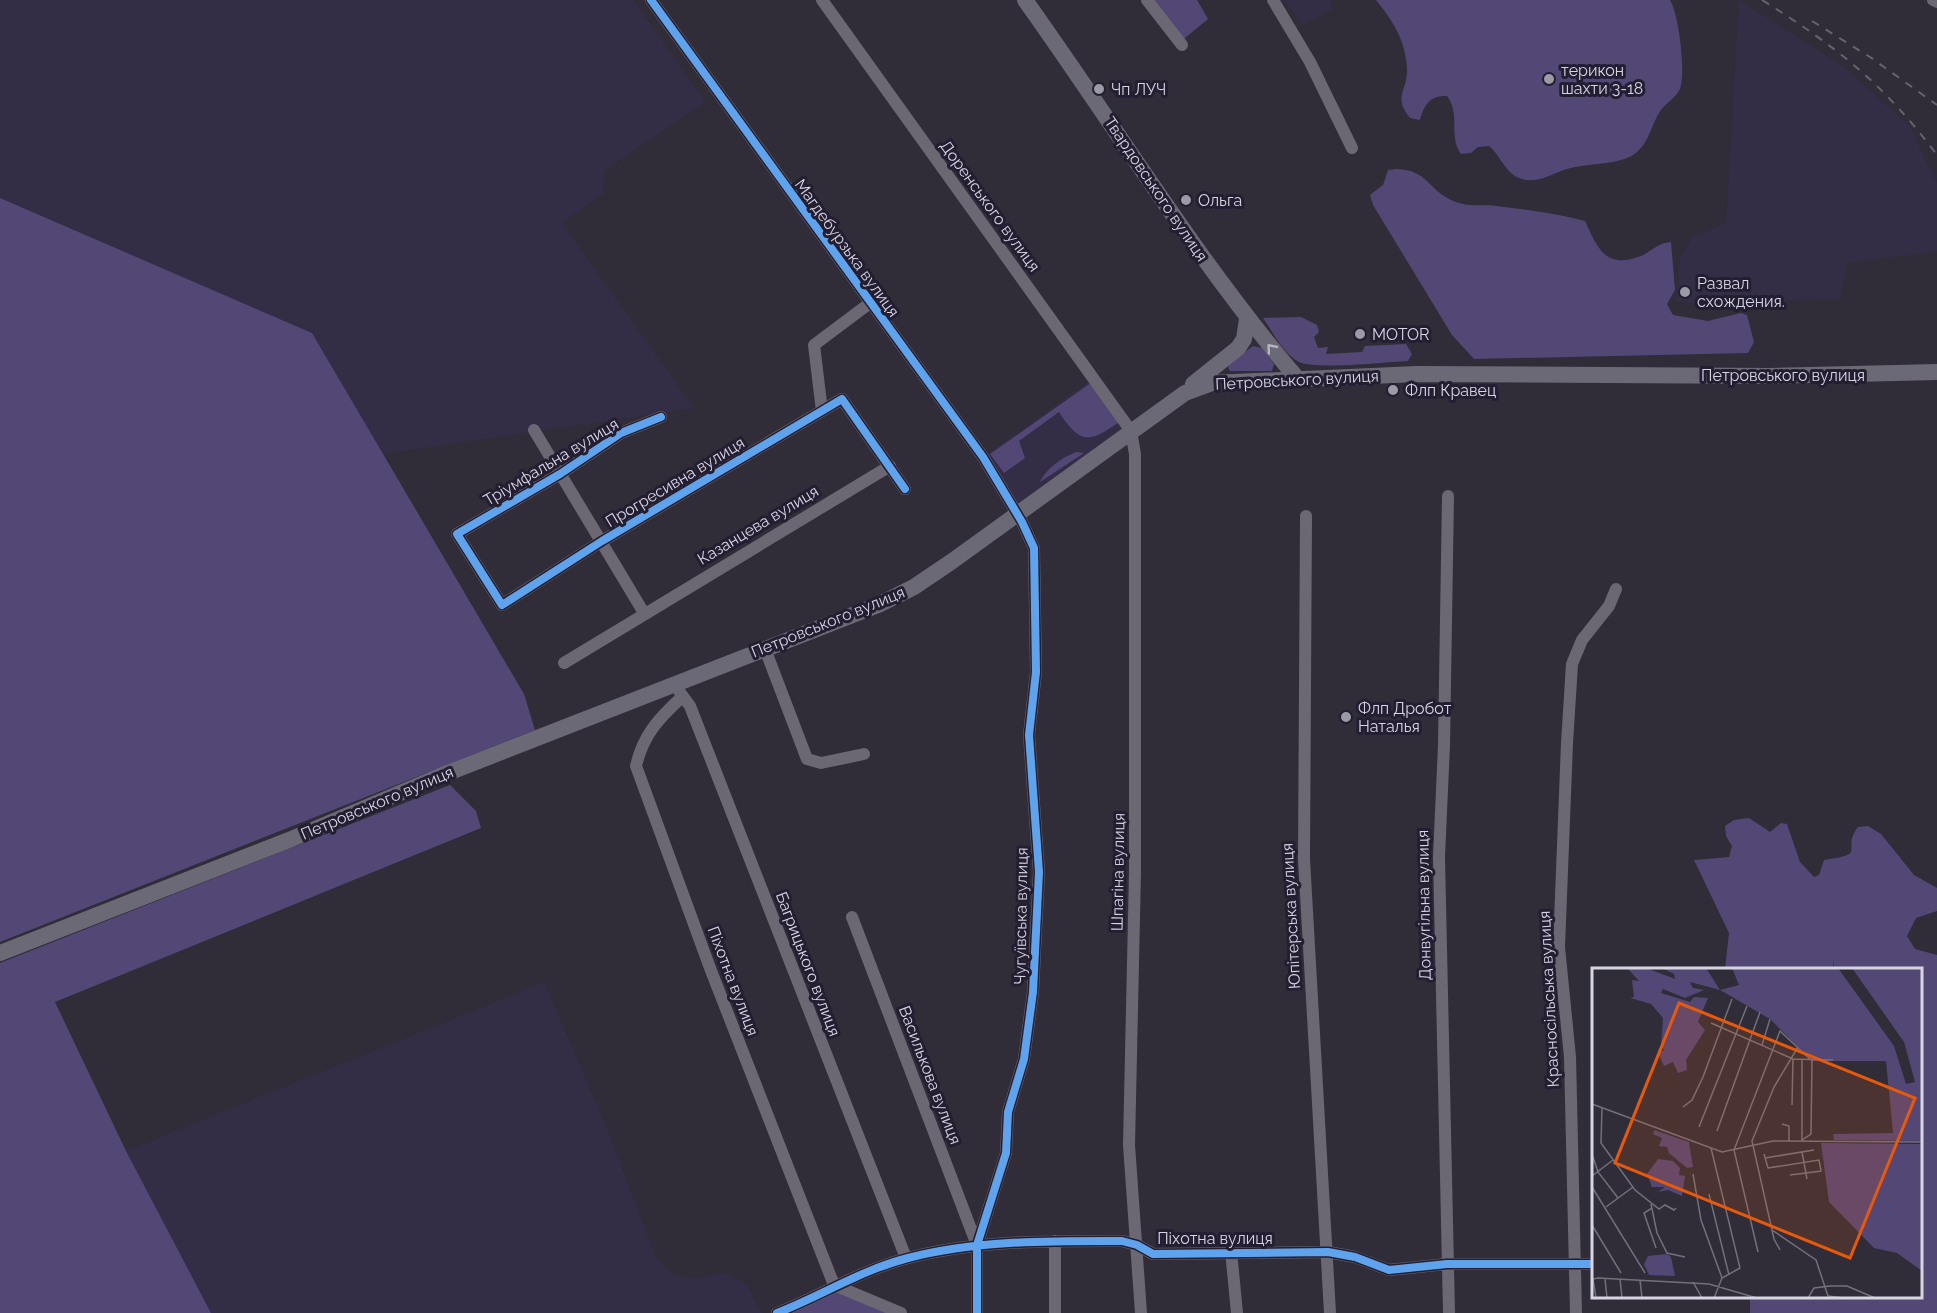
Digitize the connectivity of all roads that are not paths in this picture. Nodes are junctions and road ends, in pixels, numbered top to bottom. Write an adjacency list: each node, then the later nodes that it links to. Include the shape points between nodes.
1 (651, 0): 8 (street, Магдебурзька вулиця)
2 (822, 0): 18 (street, Доренського вулиця)
3 (1024, 0): 9 (main road, Твардовського вулиця)
4 (1147, 0): 6 (street)
5 (1273, 0): 7 (street, via 1310,62)
6 (1182, 45)
7 (1352, 148)
8 (870, 303): 14 (street, via 814,345); 23 (street, Магдебурзька вулиця, via 983,457)
9 (1247, 319): 10 (main road, via 1244,339); 12 (main road, Твардовського вулиця, one-way to 9)
10 (1227, 358): 13 (street, via 1224,370); 15 (main road)
11 (1937, 372): 12 (main road, Петровського вулиця)
12 (1296, 377): 13 (main road, Петровського вулиця)
13 (1228, 382): 15 (main road, Петровського вулиця, via 1198,387)
14 (822, 411): 19 (street, Прогресивна вулиця, via 842,399); 26 (street, Прогресивна вулиця)
15 (1158, 412): 18 (main road, Петровського вулиця)
16 (661, 417): 20 (street, Тріумфальна вулиця, via 621,433)
17 (534, 430): 20 (street)
18 (1131, 431): 23 (main road, Петровського вулиця); 37 (street, Шпагіна вулиця, via 1136,454 1135,872 1129,1145)
19 (890, 466): 21 (street, Прогресивна вулиця); 28 (street, Казанцева вулиця)
20 (560, 474): 25 (street, Тріумфальна вулиця); 26 (street)
21 (905, 489)
22 (1448, 496): 41 (street, Донвугільна вулиця, via 1438,857)
23 (1017, 514): 29 (main road, Петровського вулиця, via 914,587); 36 (street, Чугуївська вулиця, via 1034,548 1036,672 1029,735 1039,872 1033,992 1024,1059 1008,1112 1006,1153)
24 (1306, 516): 39 (street, Юпітерська вулиця, via 1304,859)
25 (457, 534): 26 (street, Прогресивна вулиця, via 502,605)
26 (602, 541): 28 (street)
27 (1616, 589): 42 (street, Красносільська вулиця, via 1609,606 1582,640 1572,664 1567,742 1559,947 1570,1057)
28 (644, 613): 30 (street, Казанцева вулиця)
29 (765, 649): 31 (main road, Петровського вулиця); 32 (street, via 807,759 821,763)
30 (564, 663)
31 (679, 691): 34 (main road, Петровського вулиця); 40 (street, Багрицького вулиця, via 690,705); 44 (street, Піхотна вулиця, via 641,744 636,765 710,968)
32 (864, 754)
33 (852, 918): 36 (street, Василькова вулиця)
34 (0, 953)
35 (1055, 1241): 36 (street, Піхотна вулиця); 37 (street, Піхотна вулиця, via 1122,1241); 48 (street)
36 (977, 1245): 40 (street, Піхотна вулиця); 47 (street)
37 (1137, 1245): 38 (street, Піхотна вулиця, via 1153,1254); 49 (street, Шпагіна вулиця)
38 (1232, 1251): 39 (street, Піхотна вулиця); 50 (street)
39 (1328, 1252): 41 (street, Піхотна вулиця, via 1389,1270); 51 (street, Юпітерська вулиця)
40 (906, 1258): 44 (street, Піхотна вулиця)
41 (1447, 1264): 42 (street, Піхотна вулиця); 52 (street, Донвугільна вулиця)
42 (1575, 1264): 43 (street, Піхотна вулиця); 53 (street, Красносільська вулиця)
43 (1592, 1264)
44 (834, 1285): 45 (street, Піхотна вулиця); 46 (street)
45 (777, 1313)
46 (901, 1313)
47 (977, 1313)
48 (1055, 1313)
49 (1141, 1313)
50 (1237, 1313)
51 (1330, 1313)
52 (1449, 1313)
53 (1576, 1313)

